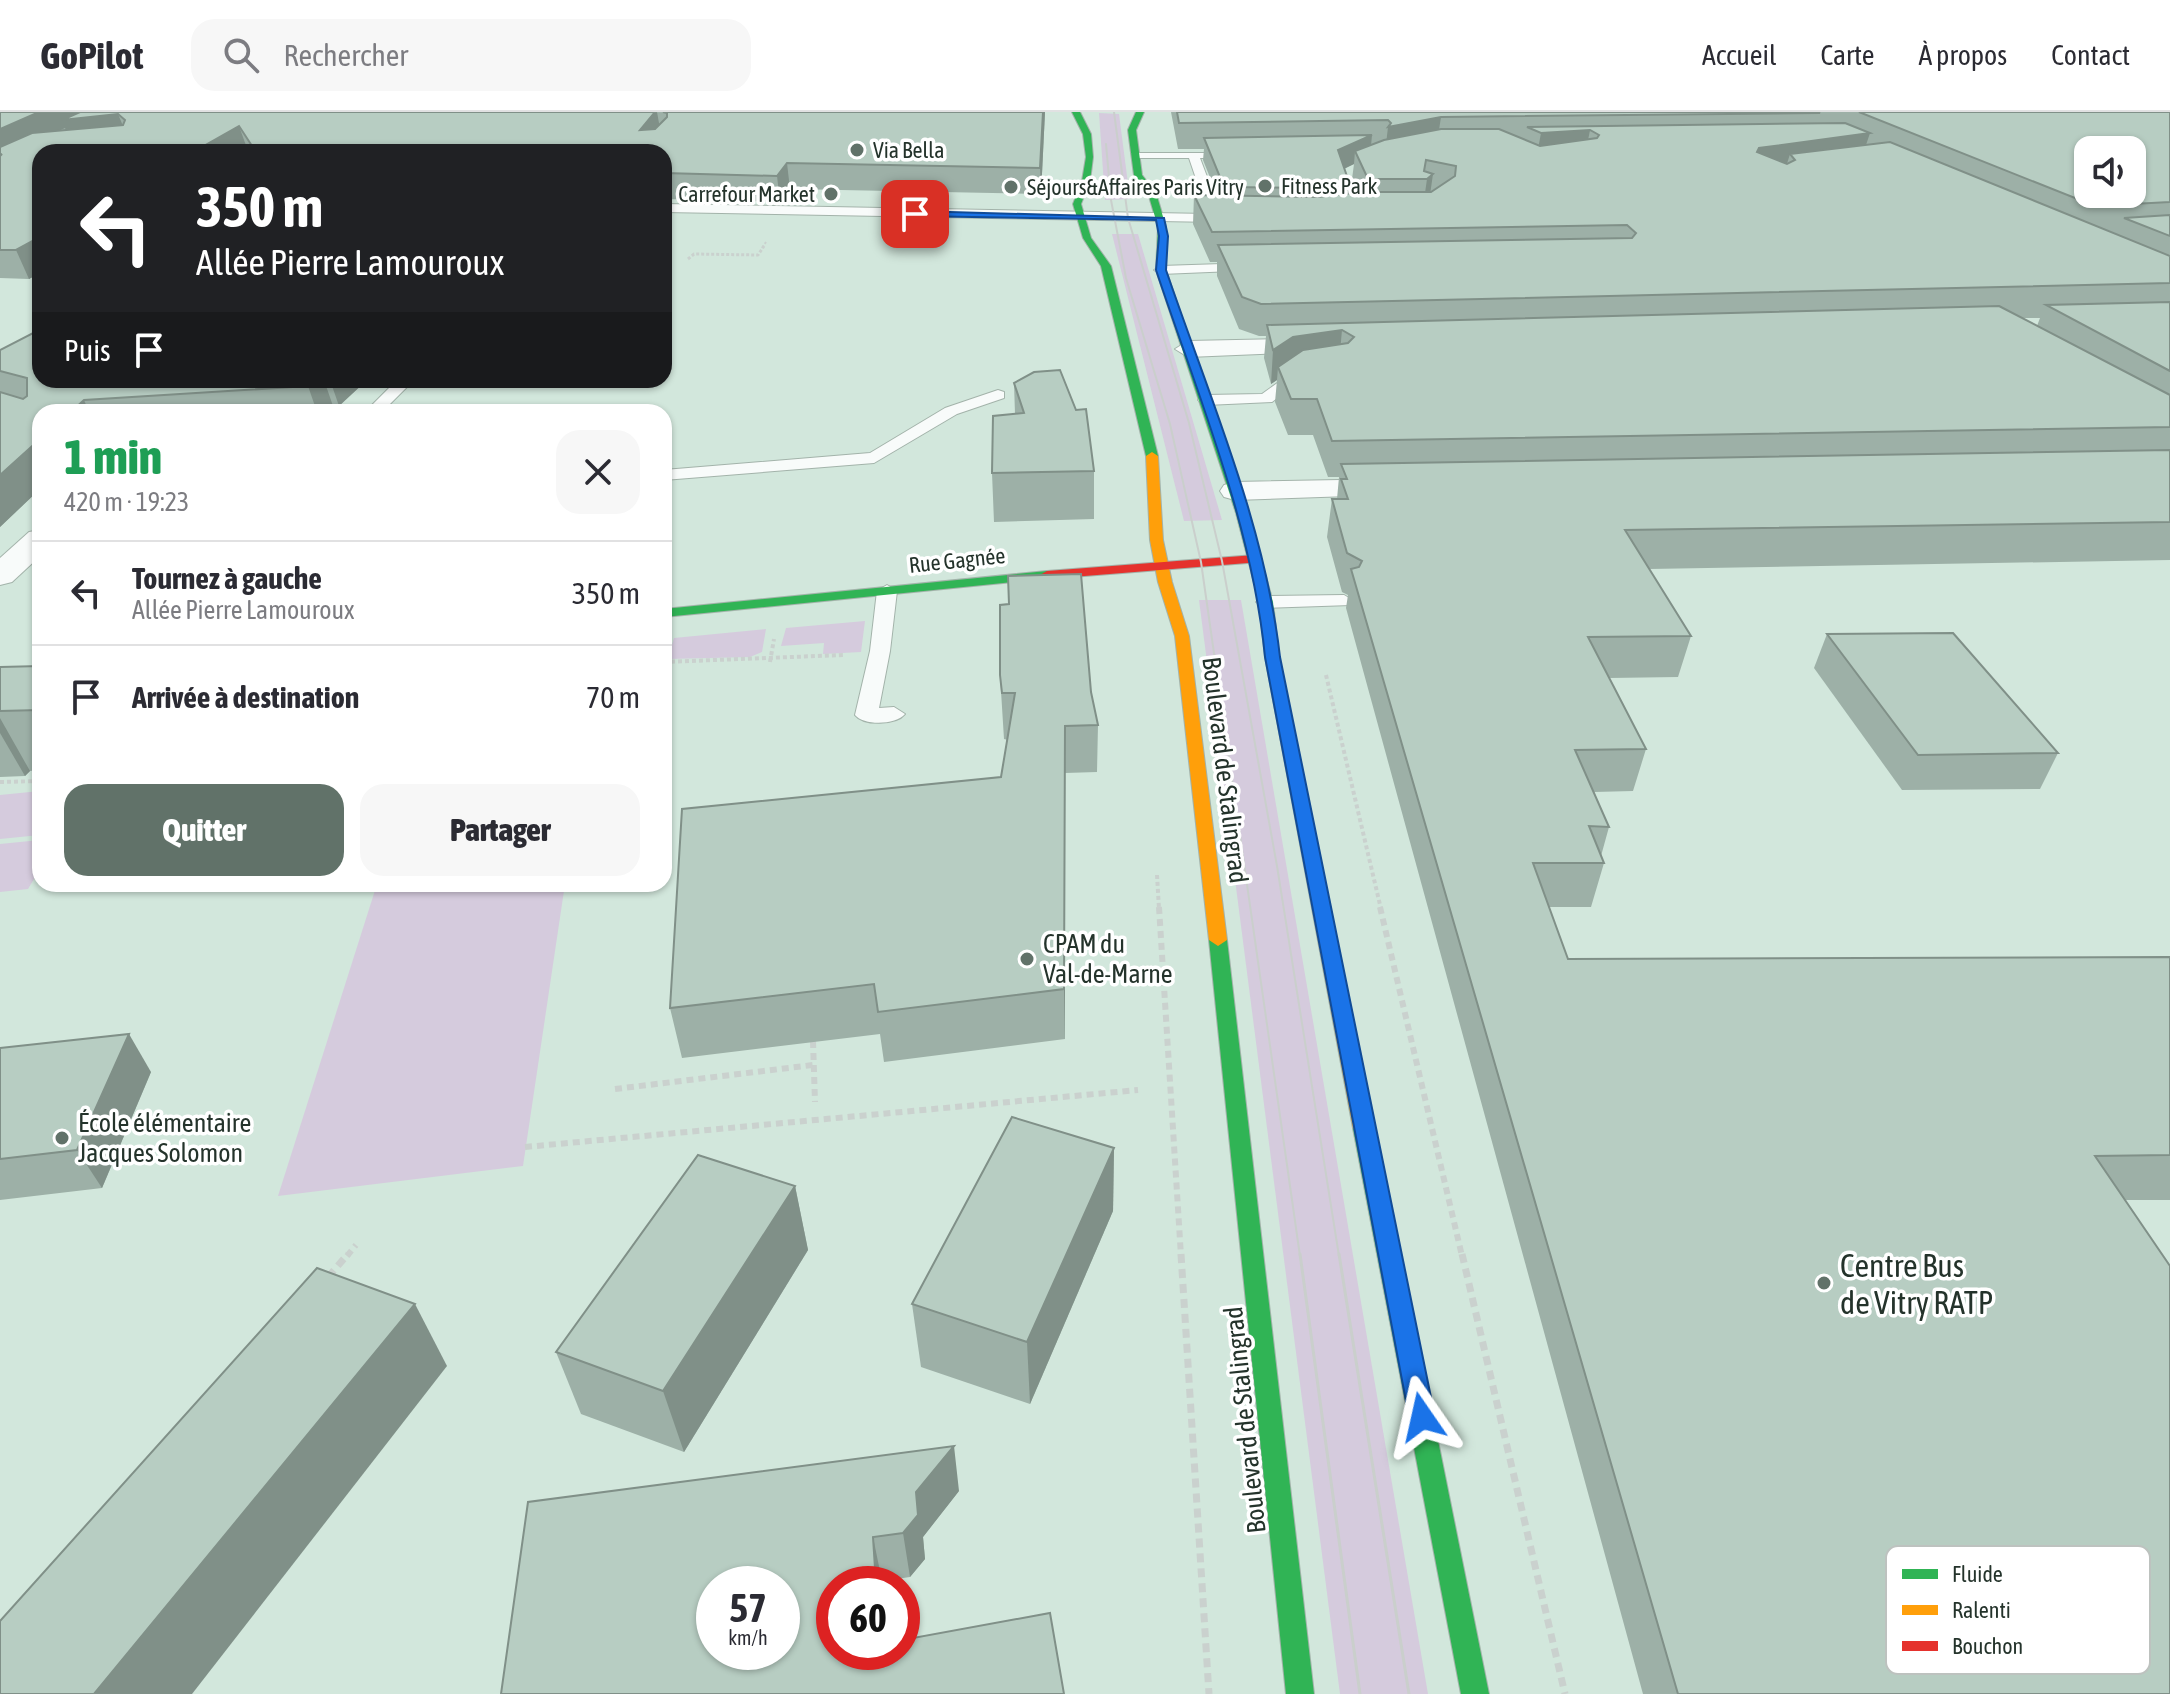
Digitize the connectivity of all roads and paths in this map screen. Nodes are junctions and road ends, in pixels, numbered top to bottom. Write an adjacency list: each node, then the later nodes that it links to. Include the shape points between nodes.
1 (1076, 112): 7 (main road, via 1088,129 1090,175 1077,204)
2 (1140, 112): 4 (main road, via 1132,130)
3 (1246, 154): 5 (lane)
4 (1135, 155): 5 (lane); 8 (main road, via 1138,175 1152,193)
5 (1193, 155): 9 (lane)
6 (672, 208): 7 (lane)
7 (1081, 217): 8 (lane); 27 (main road, Boulevard de Stalingrad, via 1087,238 1106,266 1141,407 1157,480 1153,509)
8 (1160, 218): 9 (lane); 14 (main road)
9 (1216, 218): 10 (lane)
10 (1238, 218)
11 (768, 239): 12 (path, via 758,255 694,254)
12 (688, 259)
13 (1268, 267): 14 (lane)
14 (1161, 270): 16 (main road)
15 (1357, 345): 16 (street)
16 (1188, 349): 20 (main road)
17 (1324, 373): 20 (lane, via 1295,377 1266,399)
18 (398, 388): 21 (lane)
19 (998, 395): 22 (lane, via 951,411 874,458)
20 (1206, 400): 24 (main road)
21 (381, 404)
22 (672, 474)
23 (1419, 488): 24 (street)
24 (1235, 491): 26 (main road)
25 (32, 546): 28 (street)
26 (1255, 559): 27 (main road, Rue Gagnée); 31 (main road)
27 (1161, 565): 29 (main road, Rue Gagnée); 49 (main road, Boulevard de Stalingrad, via 1168,605 1182,636 1201,772)
28 (0, 575)
29 (887, 591): 33 (main road, Rue Gagnée); 36 (lane, via 866,715)
30 (1344, 601): 32 (lane)
31 (1266, 602): 32 (lane); 50 (main road, via 1272,657)
32 (1307, 602): 51 (path, via 1349,761)
33 (672, 612)
34 (850, 655): 35 (path)
35 (672, 662)
36 (894, 714)
37 (32, 781): 38 (path)
38 (0, 782)
39 (1156, 866): 48 (path, Boulevard de Stalingrad)
40 (813, 1041): 41 (path)
41 (813, 1065): 42 (path); 44 (path)
42 (615, 1089)
43 (1138, 1090): 45 (path)
44 (815, 1102)
45 (525, 1147)
46 (356, 1245): 47 (path)
47 (325, 1280)
48 (1209, 1694)
49 (1300, 1694)
50 (1475, 1694)
51 (1565, 1694)

